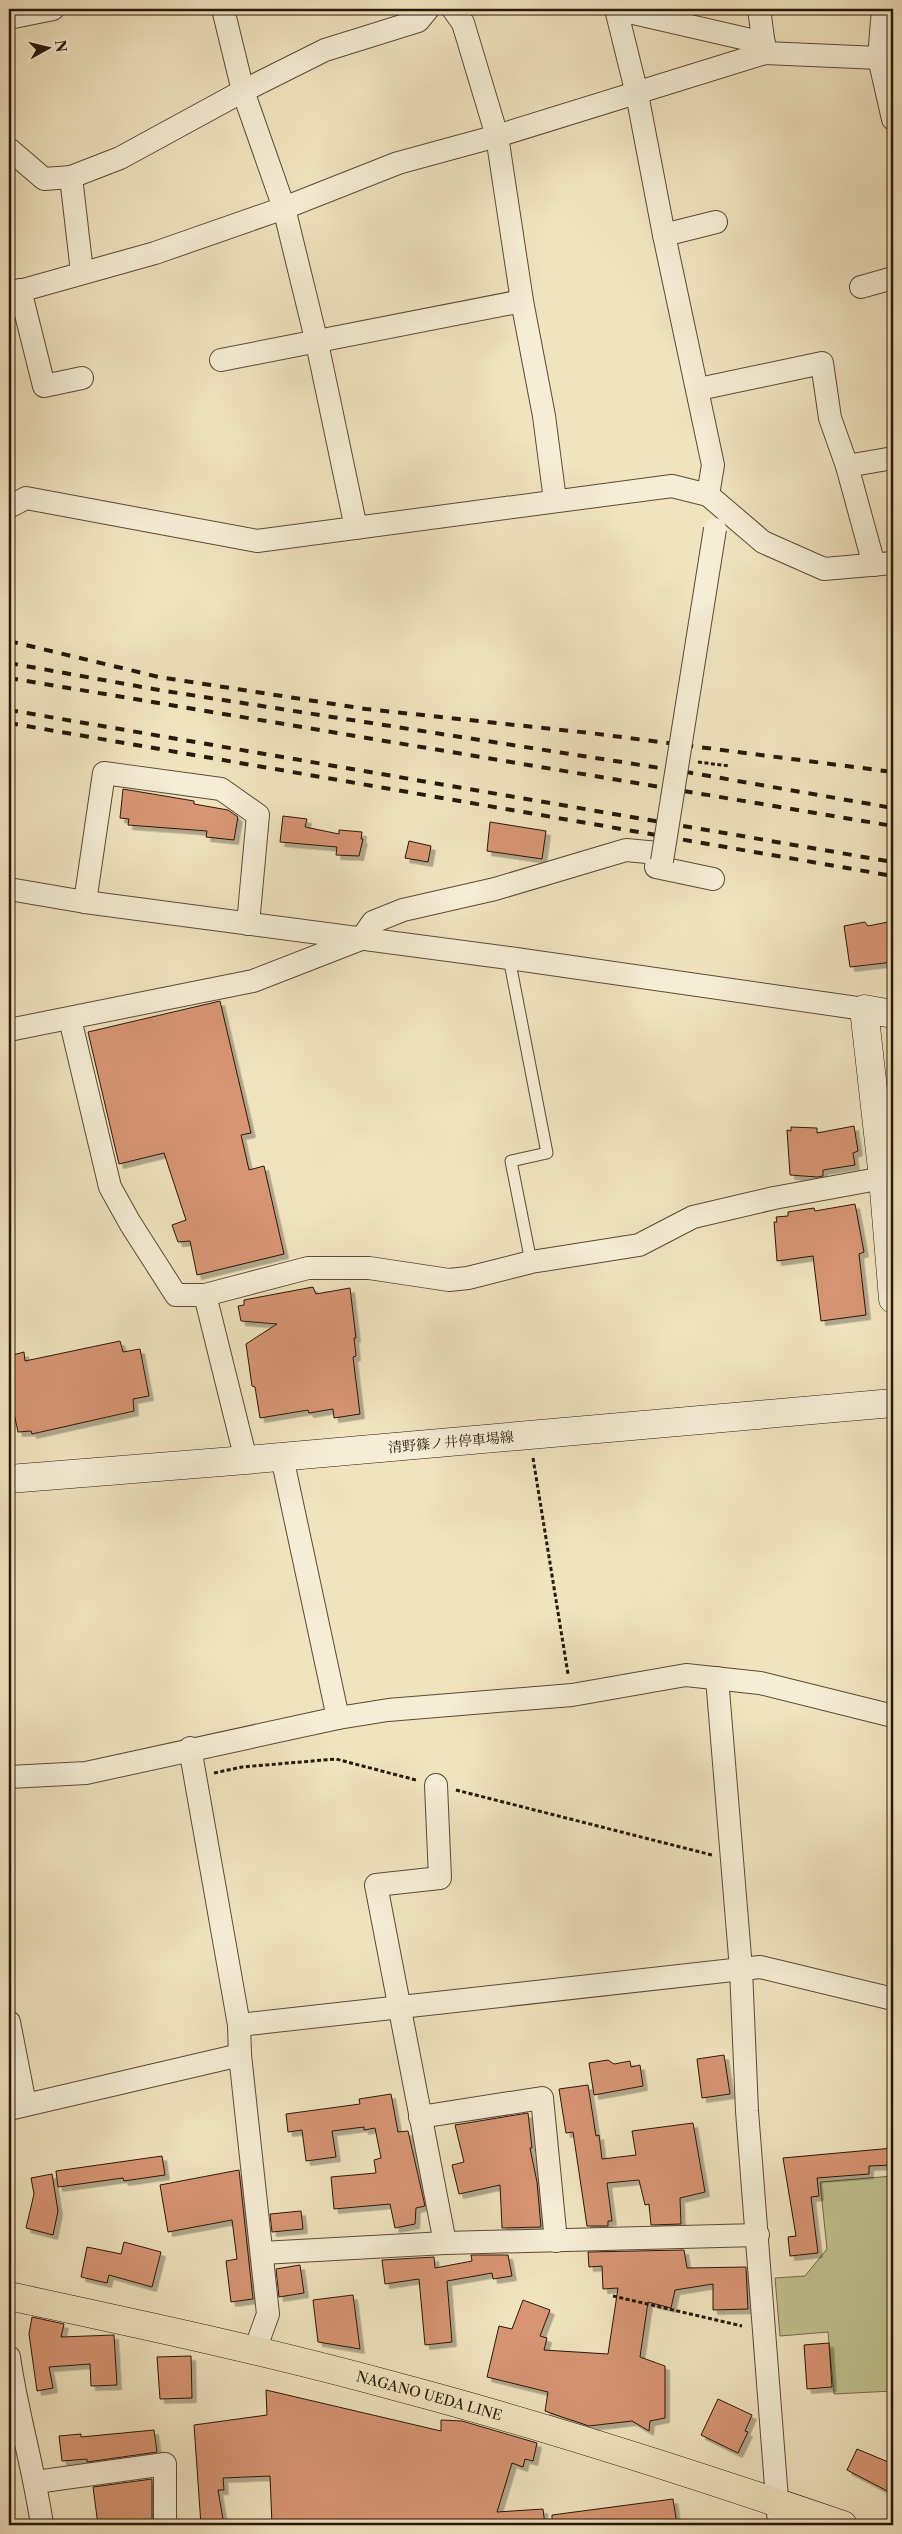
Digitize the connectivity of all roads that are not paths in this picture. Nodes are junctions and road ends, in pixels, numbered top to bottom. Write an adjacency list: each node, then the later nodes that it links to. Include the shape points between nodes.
1 (52, 9): 7 (street)
2 (223, 9): 10 (street)
3 (428, 9): 10 (street, via 418,21 325,50)
4 (453, 9): 13 (street, via 463,23)
5 (759, 9): 8 (street)
6 (883, 9): 9 (street)
7 (9, 18)
8 (765, 48): 9 (street); 11 (street); 11 (street, via 616,9)
9 (879, 58): 12 (street)
10 (243, 91): 15 (street, via 120,158); 16 (street)
11 (636, 94): 13 (street); 18 (street)
12 (893, 119)
13 (497, 136): 16 (street, via 398,163); 23 (street)
14 (9, 149): 15 (street, via 44,179)
15 (71, 177): 19 (street)
16 (284, 208): 19 (street, via 155,253); 24 (street)
17 (716, 222): 18 (street)
18 (664, 236): 27 (street)
19 (82, 272): 22 (street)
20 (893, 278): 21 (street)
21 (862, 287)
22 (12, 289): 26 (street, via 44,386)
23 (522, 301): 24 (street); 31 (street, via 544,416)
24 (317, 343): 25 (street); 33 (street)
25 (221, 360)
26 (82, 378)
27 (698, 389): 29 (street, via 822,363 830,418); 30 (street, via 713,464)
28 (893, 458): 29 (street)
29 (847, 466): 35 (street)
30 (708, 495): 31 (street, via 672,486); 35 (street, via 763,542 824,569)
31 (555, 500): 33 (street)
32 (9, 507): 33 (street, via 26,498 257,541)
33 (356, 528)
34 (715, 530): 38 (street, bridge)
35 (883, 564)
36 (711, 630): 37 (street)
37 (689, 760)
38 (662, 861)
39 (713, 879): 43 (street, via 656,866 658,854 626,850 495,890 403,910 373,922)
40 (9, 889): 41 (street)
41 (85, 902): 42 (street); 42 (street, via 104,773 221,788 258,815)
42 (248, 924): 43 (street)
43 (361, 939): 44 (street); 47 (street, via 253,981)
44 (509, 958): 45 (street); 50 (lane, via 546,1153 511,1161)
45 (864, 1009): 46 (main road); 49 (main road)
46 (893, 1014)
47 (70, 1019): 48 (street); 51 (street, via 110,1187 176,1295)
48 (9, 1030)
49 (883, 1178): 50 (street, via 692,1217 638,1245); 52 (main road)
50 (531, 1262): 51 (street, via 449,1280 369,1268 308,1268)
51 (204, 1295): 55 (street)
52 (893, 1299)
53 (893, 1403): 54 (main road, 清野篠ノ井停車場線)
54 (282, 1456): 55 (main road, 清野篠ノ井停車場線); 59 (street)
55 (246, 1460): 56 (main road, 清野篠ノ井停車場線)
56 (9, 1479)
57 (717, 1678): 58 (street, via 760,1683); 59 (street, via 686,1675 572,1695 388,1710); 63 (street)
58 (893, 1716)
59 (338, 1718): 60 (street)
60 (190, 1748): 61 (street, via 86,1773); 67 (street)
61 (9, 1777)
62 (436, 1785): 65 (street, via 440,1878 376,1885)
63 (741, 1969): 64 (street, via 760,1967); 65 (street); 71 (street, via 747,2110)
64 (893, 1999)
65 (401, 2008): 67 (street); 70 (street)
66 (9, 2022): 69 (street)
67 (239, 2025): 68 (street)
68 (240, 2055): 69 (street); 74 (street)
69 (17, 2107)
70 (420, 2118): 72 (street, via 542,2098); 73 (street)
71 (758, 2236): 72 (street); 79 (street)
72 (556, 2241): 73 (street)
73 (445, 2243): 74 (street)
74 (262, 2253): 76 (street, via 268,2314)
75 (9, 2296): 76 (main road, NAGANO UEDA LINE)
76 (255, 2350): 79 (main road, NAGANO UEDA LINE, via 524,2422)
77 (9, 2357): 78 (street, via 23,2434)
78 (36, 2482): 80 (street); 81 (street, via 165,2464)
79 (778, 2514): 82 (main road, NAGANO UEDA LINE)
80 (42, 2525)
81 (166, 2525)
82 (843, 2525)

